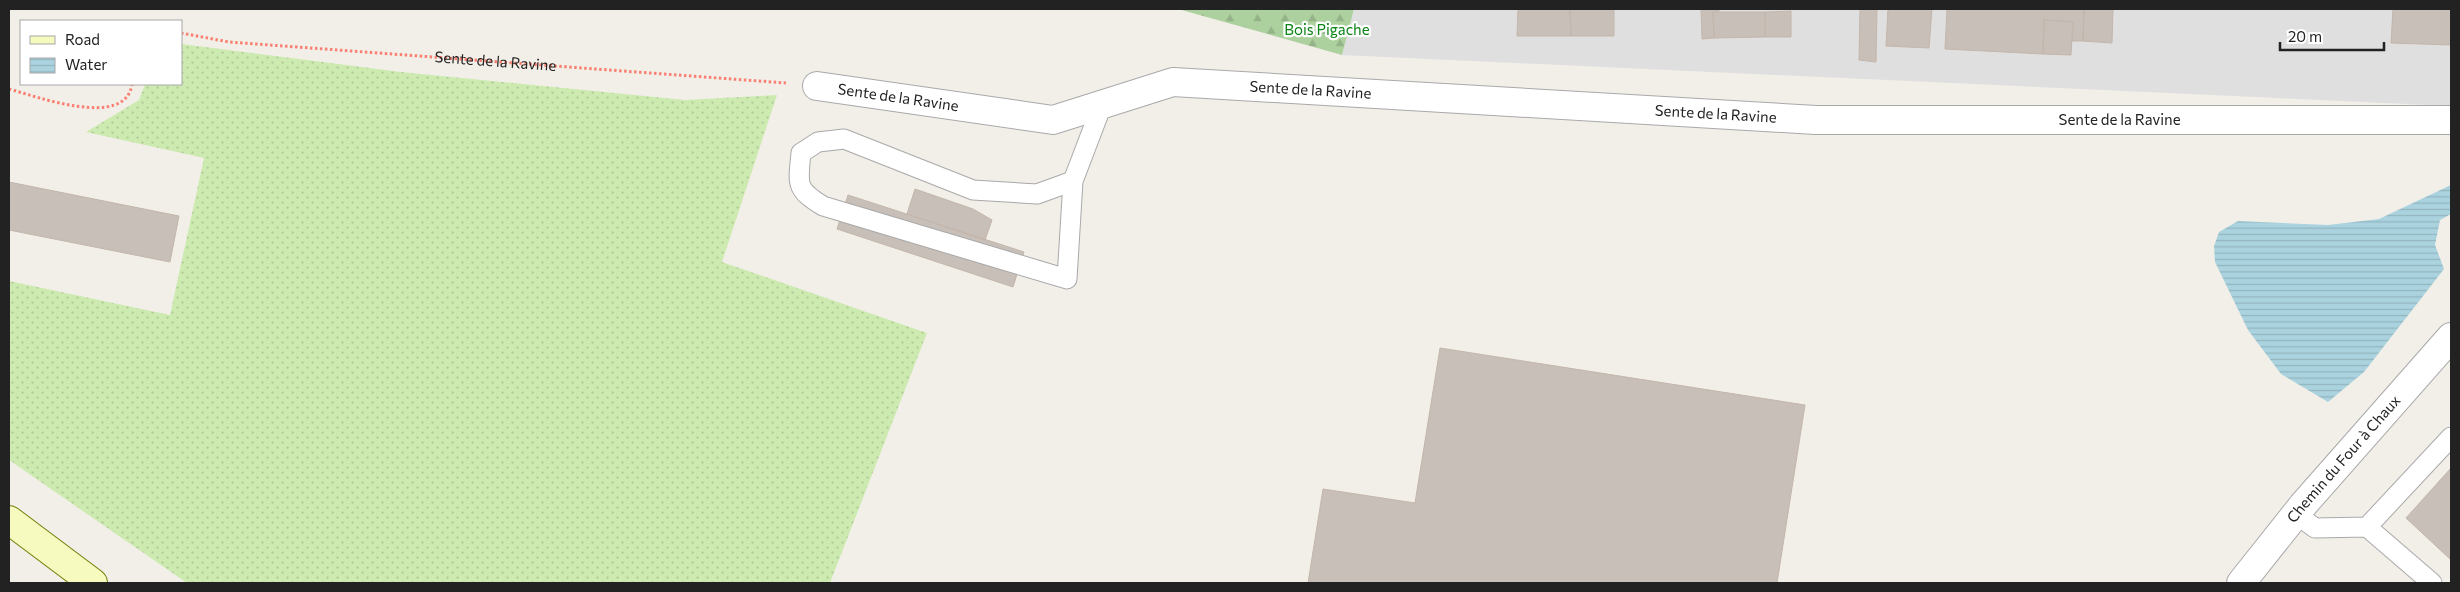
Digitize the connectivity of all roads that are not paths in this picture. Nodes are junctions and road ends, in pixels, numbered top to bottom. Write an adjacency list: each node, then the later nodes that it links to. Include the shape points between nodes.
1 (817, 86): 2 (street, Sente de la Ravine, via 1053,120)
2 (1102, 105): 3 (street, Sente de la Ravine, via 1173,82 1816,120); 4 (lane)
3 (2451, 120)
4 (1073, 181): 4 (lane, via 1037,194 974,190 844,139 818,142 801,153 798,180 804,194 823,206 1067,279)
5 (2451, 337): 7 (street, Chemin du Four à Chaux)
6 (2451, 437): 9 (lane)
7 (2296, 514): 9 (lane, via 2315,528); 11 (street, Chemin du Four à Chaux)
8 (9, 520): 10 (main road)
9 (2367, 527): 12 (lane)
10 (93, 583)
11 (2241, 583)
12 (2432, 583)

